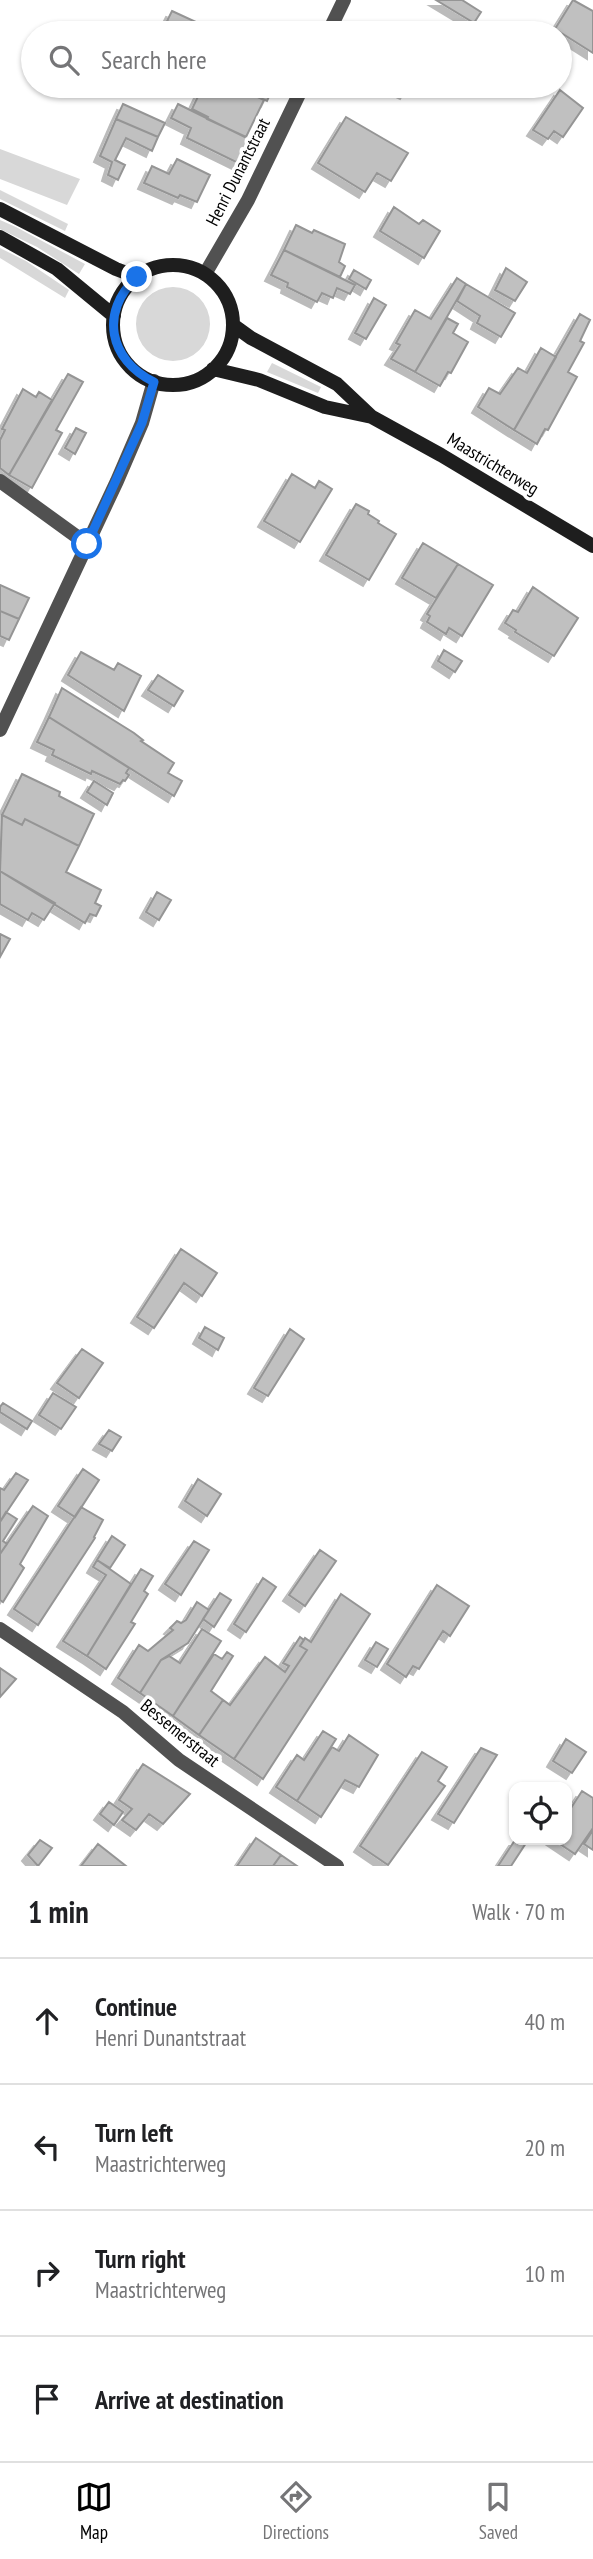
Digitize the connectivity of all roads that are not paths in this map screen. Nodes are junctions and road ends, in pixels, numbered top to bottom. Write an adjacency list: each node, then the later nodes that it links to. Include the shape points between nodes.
1 (344, 0): 2 (street)
2 (334, 21)
3 (297, 98): 6 (street, Henri Dunantstraat, via 248,200)
4 (0, 209): 7 (main road)
5 (0, 237): 8 (main road, via 57,269)
6 (205, 274): 7 (main road, via 174,265); 9 (main road, via 226,296)
7 (137, 277): 8 (main road, via 121,295)
8 (114, 316): 11 (main road, via 113,330 122,356 141,376)
9 (233, 325): 10 (main road, via 230,345); 12 (main road, Maastrichterweg, via 337,384)
10 (213, 369): 11 (main road, via 185,383); 12 (main road, Maastrichterweg, via 259,380 326,407)
11 (154, 382): 14 (street, via 142,423)
12 (372, 417): 15 (main road, Maastrichterweg)
13 (0, 481): 14 (street)
14 (87, 544): 16 (street)
15 (593, 546)
16 (0, 730)
17 (0, 1629): 18 (street, Bessemerstraat, via 123,1712 179,1760)
18 (337, 1866)

